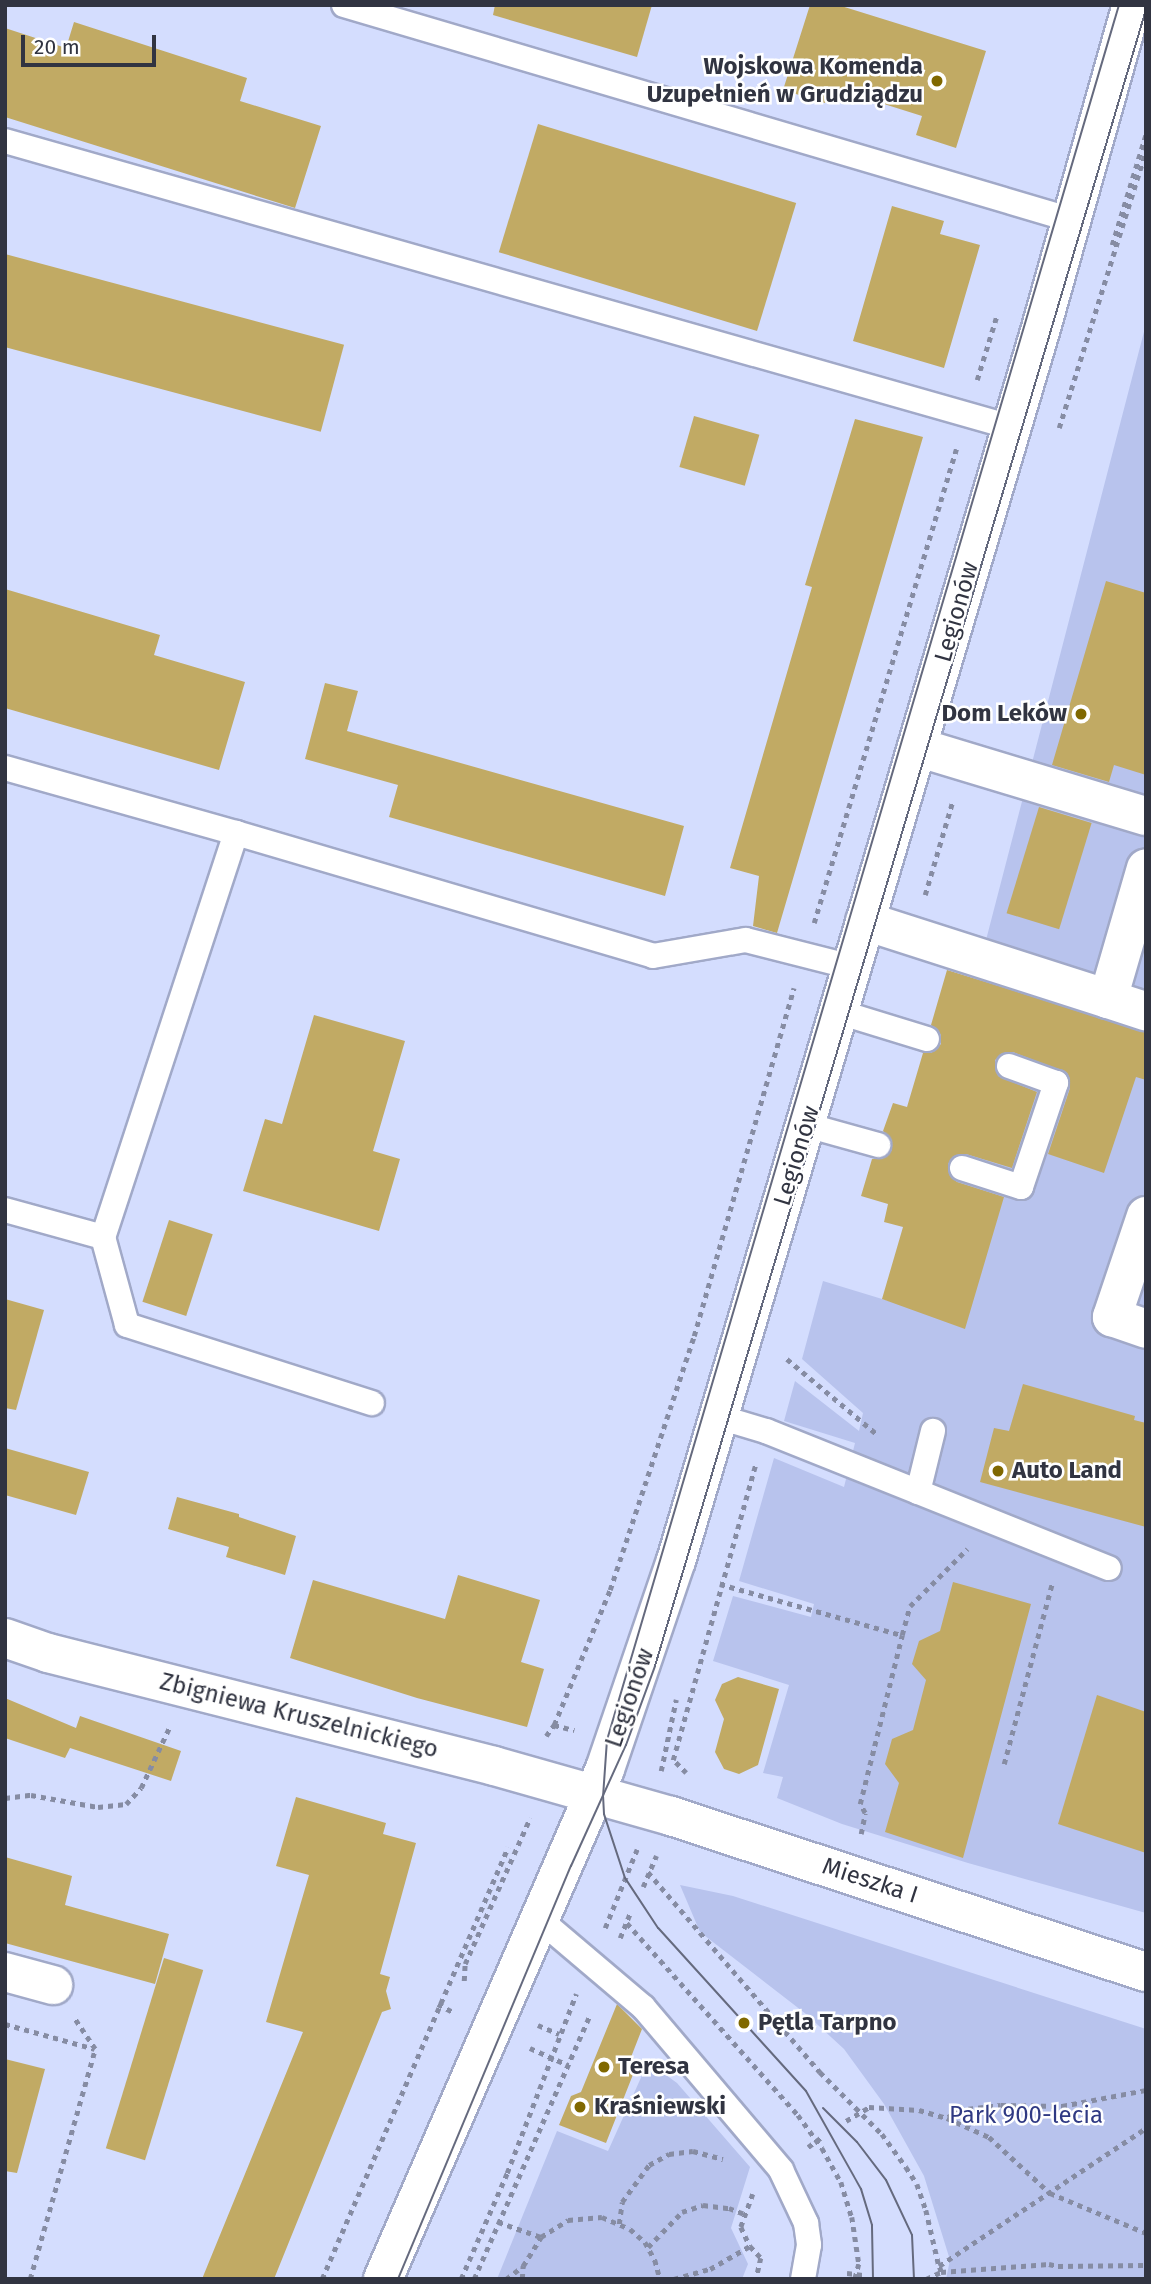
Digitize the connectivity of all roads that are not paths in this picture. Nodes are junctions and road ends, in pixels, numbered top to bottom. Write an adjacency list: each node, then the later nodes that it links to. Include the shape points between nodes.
1 (344, 5): 4 (lane)
2 (1132, 5): 4 (street, Legionów)
3 (5, 141): 5 (lane)
4 (1072, 220): 5 (street, Legionów)
5 (1011, 427): 6 (street, Legionów)
6 (917, 747): 8 (street); 11 (street, Legionów)
7 (5, 768): 9 (lane)
8 (1146, 816)
9 (236, 833): 12 (lane, via 653,956 746,940); 23 (lane)
10 (1146, 868): 13 (street)
11 (865, 921): 12 (street, Legionów); 13 (street)
12 (852, 967): 15 (street, Legionów)
13 (1108, 999): 14 (street)
14 (1146, 1011)
15 (839, 1012): 16 (lane); 18 (street, Legionów)
16 (927, 1039)
17 (1009, 1066): 20 (lane, via 1056,1083 1021,1187)
18 (806, 1125): 19 (lane); 26 (street, Legionów)
19 (878, 1145)
20 (962, 1168)
21 (5, 1210): 23 (lane)
22 (1146, 1216): 24 (street, via 1112,1317)
23 (103, 1237): 25 (lane, via 127,1325)
24 (1146, 1329)
25 (372, 1403)
26 (719, 1417): 28 (lane); 31 (street, Legionów, via 615,1745)
27 (933, 1431): 28 (lane)
28 (920, 1482): 29 (lane, via 994,1522)
29 (1109, 1568)
30 (5, 1638): 31 (street, Zbigniewa Kruszelnickiego)
31 (593, 1794): 32 (street, Legionów); 34 (street, Mieszka I)
32 (538, 1919): 36 (street, Legionów); 37 (lane, via 643,2007 781,2170 807,2223 809,2245)
33 (5, 1972): 35 (street)
34 (1146, 1972)
35 (52, 1985)
36 (383, 2279)
37 (803, 2279)

